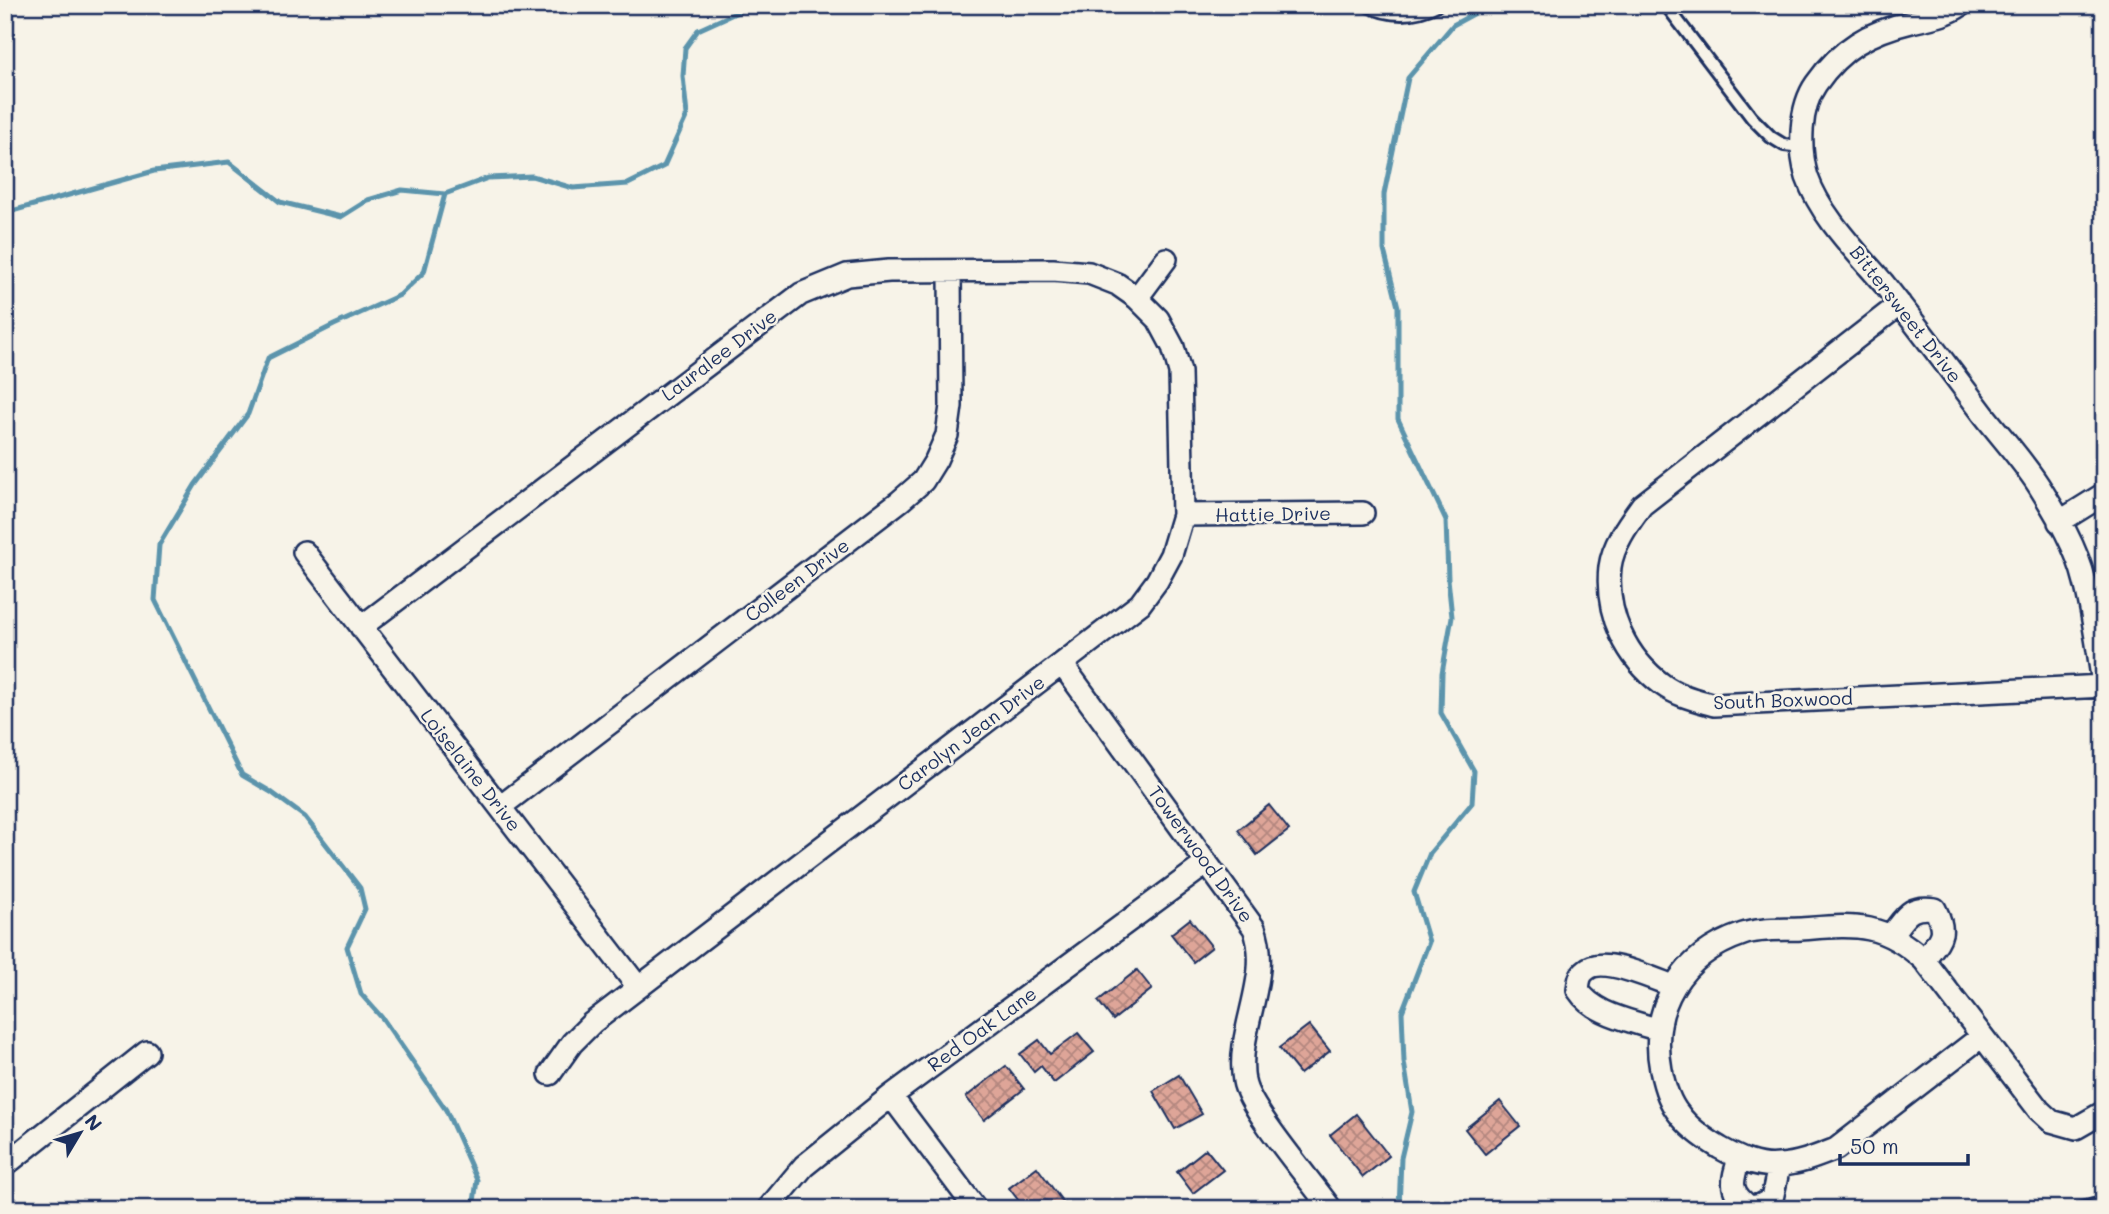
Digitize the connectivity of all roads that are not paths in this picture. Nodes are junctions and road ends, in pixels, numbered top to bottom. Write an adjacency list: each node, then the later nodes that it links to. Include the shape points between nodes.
1 (1366, 5): 2 (lane, via 1406,15)
2 (1437, 5)
3 (1666, 5): 5 (lane, via 1752,118 1784,145)
4 (1961, 5): 5 (street, Bittersweet Drive, via 1870,36 1838,57 1814,87 1806,107)
5 (1803, 147): 9 (street, Bittersweet Drive, via 1815,195)
6 (1166, 260): 8 (street)
7 (950, 272): 8 (street, Lauralee Drive, via 1089,273); 15 (street, Lauralee Drive, via 846,275 801,294); 19 (street, Colleen Drive, via 951,406 947,435 923,481)
8 (1137, 298): 12 (street, Carolyn Jean Drive, via 1158,319 1180,372)
9 (1900, 304): 13 (street, Bittersweet Drive, via 2038,485); 17 (street, South Boxwood, via 1642,505 1623,533 1610,565 1613,611 1628,649 1665,687 1714,705)
10 (2104, 494): 13 (street)
11 (1363, 513): 12 (street, Hattie Drive)
12 (1183, 515): 16 (street, Carolyn Jean Drive, via 1171,555 1140,604)
13 (2059, 522): 17 (street, Bittersweet Drive, via 2085,580)
14 (304, 552): 15 (street, Loiselaine Drive)
15 (361, 627): 19 (street, Loiselaine Drive)
16 (1062, 664): 20 (street, Towerwood Drive); 24 (street, Carolyn Jean Drive)
17 (2103, 686): 18 (street, Bittersweet Drive)
18 (2104, 692)
19 (500, 807): 24 (street, Loiselaine Drive)
20 (1208, 863): 29 (street, Red Oak Lane); 37 (street, Towerwood Drive, via 1261,945 1241,1058 1244,1084 1255,1106)
21 (1891, 935): 22 (street); 22 (street, via 1919,906 1935,909 1943,924 1941,937); 23 (street, via 1841,926 1745,933 1703,955)
22 (1924, 960): 26 (street)
23 (1673, 986): 25 (street); 25 (street, via 1601,964 1587,967 1580,977 1578,990 1585,1001)
24 (638, 987): 28 (street, Carolyn Jean Drive, via 592,1023)
25 (1658, 1030): 31 (street, via 1664,1086 1678,1114 1705,1139)
26 (1982, 1036): 30 (street, via 2051,1121 2076,1128); 33 (street, via 1836,1149)
27 (147, 1052): 32 (street)
28 (550, 1074)
29 (891, 1097): 35 (street, Red Oak Lane, via 804,1166); 36 (street)
30 (2104, 1112)
31 (1739, 1159): 33 (street); 33 (street, via 1732,1181 1738,1199 1750,1207 1772,1199)
32 (5, 1165)
33 (1779, 1166)
34 (2104, 1202): 38 (lane)
35 (768, 1209)
36 (976, 1209)
37 (1331, 1209)
38 (2080, 1209)

